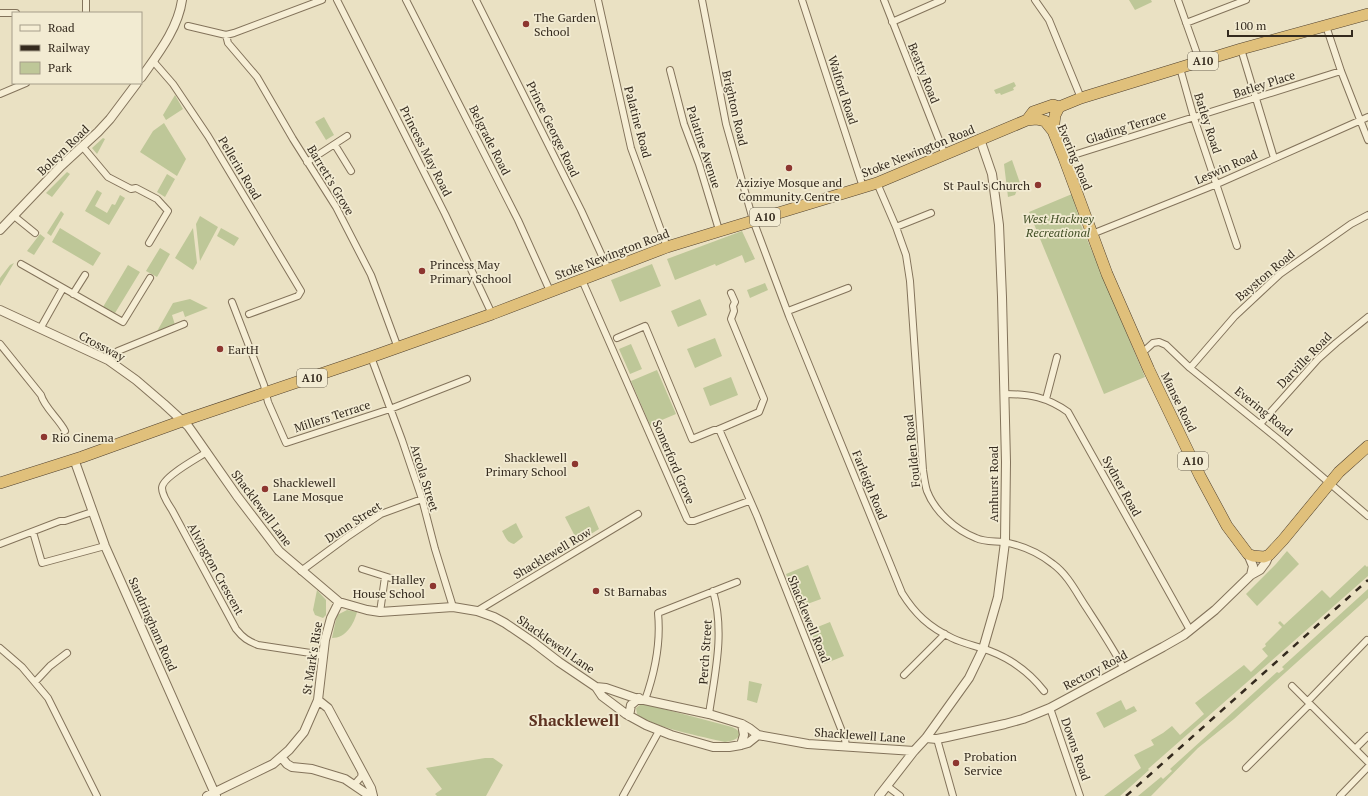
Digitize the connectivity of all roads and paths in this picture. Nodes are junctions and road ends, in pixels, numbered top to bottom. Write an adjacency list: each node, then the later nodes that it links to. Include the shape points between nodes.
1 (86, 0): 16 (street)
2 (182, 0): 25 (street, via 175,23)
3 (322, 0): 23 (street, via 234,34)
4 (338, 0): 80 (street, Princess May Road)
5 (406, 0): 74 (street, Belgrade Road, via 515,215)
6 (476, 0): 68 (street, Prince George Road)
7 (598, 0): 66 (street, Palatine Road, via 631,148)
8 (702, 0): 58 (street, Brighton Road, via 726,124)
9 (802, 0): 54 (street, Walford Road)
10 (884, 0): 19 (street, Beatty Road)
11 (942, 0): 19 (street)
12 (1035, 0): 34 (street, via 1049,20)
13 (1178, 0): 20 (street)
14 (1246, 0): 20 (street)
15 (0, 12): 17 (street)
16 (86, 12)
17 (12, 13)
18 (1368, 14): 22 (highway, A10)
19 (892, 22): 47 (street, Beatty Road)
20 (1186, 23): 26 (street)
21 (188, 26): 23 (street)
22 (1326, 26): 24 (highway, A10); 29 (street)
23 (226, 34): 50 (street, Barrett's Grove, via 228,43 257,77)
24 (1241, 49): 26 (highway, A10); 35 (street)
25 (153, 61): 30 (street); 81 (street, Pellerin Road, via 173,84 208,136 301,291 298,296)
26 (1200, 62): 27 (highway, A10)
27 (1180, 68): 34 (highway, A10); 37 (street, Batley Road)
28 (670, 70): 61 (street, Palatine Avenue, via 684,124)
29 (1341, 71): 35 (street, Batley Place); 40 (street)
30 (142, 77)
31 (24, 84): 33 (street)
32 (136, 84): 46 (street, Boleyn Road, via 110,119)
33 (0, 94)
34 (1081, 98): 36 (highway, A10)
35 (1255, 98): 37 (street, Batley Place); 49 (street)
36 (1059, 106): 39 (highway, Stoke Newington Road / A10, via 1047,106 1033,112); 41 (highway)
37 (1194, 118): 48 (street, Glading Terrace); 53 (street, Batley Road)
38 (1368, 118): 40 (street, Leswin Road)
39 (1027, 120): 41 (highway, Evering Road, via 1045,122); 43 (highway, Stoke Newington Road / A10)
40 (1361, 121): 44 (street); 49 (street, Leswin Road)
41 (1053, 131): 48 (highway, Evering Road / A10)
42 (347, 136): 45 (street)
43 (980, 140): 47 (highway, Stoke Newington Road / A10); 96 (street, Amhurst Road, via 992,174 998,225)
44 (1368, 140)
45 (335, 145): 50 (street); 51 (street)
46 (82, 146): 57 (street, Boleyn Road); 64 (street, via 108,176 157,199 168,211)
47 (945, 155): 52 (highway, Stoke Newington Road / A10)
48 (1064, 158): 63 (highway, Evering Road / A10)
49 (1274, 158): 53 (street, Leswin Road)
50 (307, 162): 87 (street, Barrett's Grove, via 336,208 371,275)
51 (351, 171)
52 (877, 183): 54 (highway, Stoke Newington Road / A10); 59 (street, Foulden Road)
53 (1217, 184): 63 (street, Leswin Road); 65 (street, Batley Road)
54 (864, 187): 58 (highway, Stoke Newington Road / A10)
55 (931, 213): 59 (street)
56 (1368, 215): 93 (street, Bayston Road, via 1280,274 1235,316)
57 (14, 216): 60 (street, Boleyn Road); 62 (street)
58 (753, 220): 61 (highway, Stoke Newington Road / A10); 79 (street, Farleigh Road)
59 (896, 227): 114 (street, Foulden Road, via 906,255 910,281 923,470 928,491 936,507 947,520 960,529 977,539)
60 (0, 230)
61 (720, 230): 66 (highway, Stoke Newington Road / A10)
62 (35, 233)
63 (1092, 234): 88 (highway, Evering Road / A10)
64 (149, 243)
65 (1237, 246)
66 (667, 247): 68 (highway, Stoke Newington Road / A10)
67 (21, 264): 72 (street)
68 (608, 269): 71 (highway, Stoke Newington Road / A10)
69 (85, 275): 76 (street)
70 (150, 278): 76 (street, via 123,322)
71 (582, 280): 74 (highway, Stoke Newington Road / A10); 109 (street, Somerford Grove, via 686,519 689,522 694,521)
72 (63, 288): 76 (street); 84 (street)
73 (848, 288): 79 (street)
74 (550, 291): 80 (highway, Stoke Newington Road / A10)
75 (731, 293): 101 (street, Somerford Grove, via 735,302 732,306 734,311 731,319 764,399 759,412)
76 (73, 294)
77 (232, 302): 81 (street)
78 (0, 310): 84 (street, Crossway)
79 (788, 311): 131 (street, Farleigh Road, via 902,593 924,620)
80 (492, 314): 87 (highway, Stoke Newington Road / A10)
81 (244, 316): 95 (street)
82 (1368, 317): 100 (street, Darville Road, via 1318,359)
83 (184, 324): 91 (street, via 118,351)
84 (40, 329): 91 (street, Crossway)
85 (617, 338): 101 (street, Somerford Grove, via 645,326 692,439)
86 (0, 344): 102 (street, via 41,395)
87 (398, 348): 89 (highway, Stoke Newington Road / A10)
88 (1142, 353): 92 (highway, Evering Road / A10); 93 (street, Evering Road, via 1159,342 1166,345)
89 (371, 357): 95 (highway, Stoke Newington Road / A10); 98 (street, Arcola Street)
90 (1057, 357): 97 (street)
91 (108, 360): 99 (street, Crossway, via 136,380)
92 (1147, 364): 117 (highway, Manse Road / A10, via 1223,519)
93 (1190, 368): 100 (street, Evering Road)
94 (467, 379): 98 (street)
95 (266, 393): 98 (street, Millers Terrace, via 286,443); 99 (highway, Stoke Newington Road / A10)
96 (1005, 394): 97 (street, Sydner Road, via 1023,394); 114 (street, Amhurst Road)
97 (1046, 399): 130 (street, Sydner Road, via 1068,412)
98 (390, 409): 108 (street, Arcola Street)
99 (182, 421): 104 (street, Shacklewell Lane); 105 (highway, A10)
100 (1260, 424): 107 (street, Evering Road)
101 (719, 429): 109 (street)
102 (65, 431)
103 (1368, 446): 107 (highway, Rectory Road, via 1344,467)
104 (207, 452): 120 (street, Shacklewell Lane, via 270,540); 136 (street, Alvington Crescent, via 163,482 163,494 236,629 242,637 258,645)
105 (74, 459): 106 (highway, A10); 110 (street, Sandringham Road)
106 (0, 483)
107 (1330, 484): 112 (street, Evering Road); 118 (highway, Rectory Road)
108 (422, 499): 120 (street, Dunn Street, via 381,514); 127 (street, Arcola Street)
109 (749, 501): 156 (street, Shacklewell Road, via 838,720)
110 (92, 512): 113 (street); 116 (street, Sandringham Road)
111 (638, 514): 128 (street, Shacklewell Row)
112 (1368, 516)
113 (33, 532): 115 (street); 116 (street, via 42,563)
114 (1005, 542): 134 (street, Amhurst Road, via 998,597); 137 (street, Foulden Road, via 1037,554 1066,577)
115 (0, 544)
116 (106, 548): 166 (street, Sandringham Road)
117 (1248, 554): 118 (highway, via 1264,557); 121 (street, via 1253,566)
118 (1269, 555): 121 (street, Rectory Road, via 1264,566)
119 (362, 569): 122 (street)
120 (301, 571): 126 (street, Shacklewell Lane)
121 (1251, 575): 130 (street, Rectory Road)
122 (385, 577): 123 (street); 129 (street)
123 (400, 581)
124 (737, 582): 125 (street)
125 (713, 591): 143 (street, via 658,613 657,657); 147 (street, Perch Street, via 718,608 719,637)
126 (339, 602): 129 (street, Shacklewell Lane); 136 (street, St Mark's Rise, via 331,618)
127 (453, 607): 128 (street, Shacklewell Lane); 129 (street, Shacklewell Lane)
128 (477, 611): 141 (street, Shacklewell Lane, via 505,623)
129 (380, 612)
130 (1190, 630): 137 (street, Rectory Road)
131 (945, 634): 134 (street, Farleigh Road); 138 (street)
132 (1367, 640): 145 (street)
133 (0, 648): 139 (street)
134 (983, 649): 142 (street, Farleigh Road, via 1020,667); 153 (street, Amhurst Road, via 969,678)
135 (67, 653): 139 (street)
136 (323, 657): 144 (street, St Mark's Rise)
137 (1124, 669): 146 (street, Rectory Road)
138 (904, 675)
139 (35, 682): 167 (street, via 48,698)
140 (1292, 686): 145 (street)
141 (596, 687): 143 (street, Shacklewell Lane); 148 (street, Shacklewell Lane, via 602,696)
142 (1044, 691)
143 (642, 699): 147 (street, Shacklewell Lane); 148 (street, via 631,706)
144 (318, 700): 159 (street, St Mark's Rise, via 304,732); 163 (street, via 328,708)
145 (1309, 703): 157 (street); 161 (street)
146 (1050, 708): 154 (street, Rectory Road, via 1005,724); 174 (street, Downs Road)
147 (709, 714): 149 (street, Shacklewell Lane)
148 (629, 716): 150 (street, Shacklewell Lane)
149 (742, 724): 151 (street, Shacklewell Lane); 155 (street, via 744,735)
150 (659, 731): 155 (street, Shacklewell Lane, via 713,747); 170 (street)
151 (758, 735): 155 (street, Shacklewell Lane); 156 (street, Shacklewell Lane, via 808,744)
152 (1368, 736): 157 (street)
153 (926, 738): 154 (street, Rectory Road); 158 (street, Amhurst Road)
154 (937, 739): 173 (street)
155 (741, 745)
156 (846, 747): 158 (street, Shacklewell Lane)
157 (1355, 749): 160 (street)
158 (914, 751): 165 (street, Amhurst Road)
159 (282, 758): 164 (street, via 292,767 326,773); 166 (street, St Mark's Rise)
160 (1368, 762)
161 (1246, 768)
162 (1368, 768): 175 (street)
163 (362, 772): 164 (street); 169 (street)
164 (354, 785): 168 (street)
165 (887, 786): 171 (street, Amhurst Road); 172 (street)
166 (212, 795)
167 (97, 796)
168 (370, 796)
169 (373, 796)
170 (623, 796)
171 (879, 796)
172 (900, 796)
173 (953, 796)
174 (1080, 796)
175 (1340, 796)

